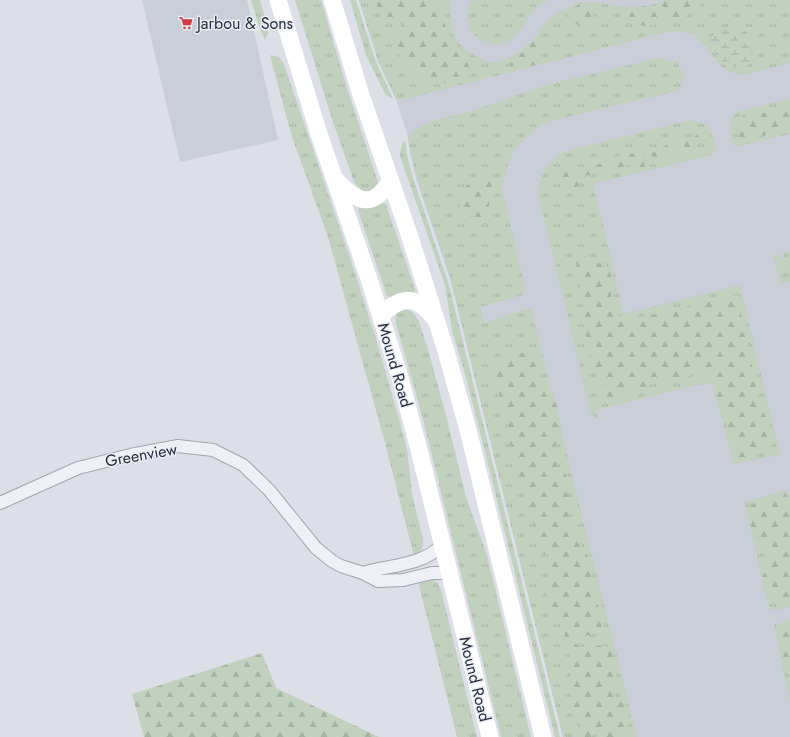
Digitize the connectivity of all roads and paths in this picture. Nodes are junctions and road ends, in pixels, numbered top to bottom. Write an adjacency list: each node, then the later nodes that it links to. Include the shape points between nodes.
1 (278, 0): 3 (main road, Mound Road)
2 (332, 0): 4 (main road)
3 (334, 179): 4 (main road, via 345,190 369,200 381,194); 5 (main road, Mound Road)
4 (390, 181): 6 (main road)
5 (381, 315): 6 (main road, via 396,303 409,300 422,306); 8 (main road, Mound Road, via 408,408)
6 (437, 322): 12 (main road, via 468,430)
7 (0, 503): 9 (street, Greenview, via 78,468 130,455 178,446 213,450 243,465 269,490 325,556 341,566)
8 (442, 545): 9 (street, via 428,557); 10 (main road, Mound Road)
9 (363, 573): 10 (street, Greenview, via 378,582 403,580 432,573)
10 (449, 573): 11 (main road, Mound Road)
11 (490, 737)
12 (543, 737)

